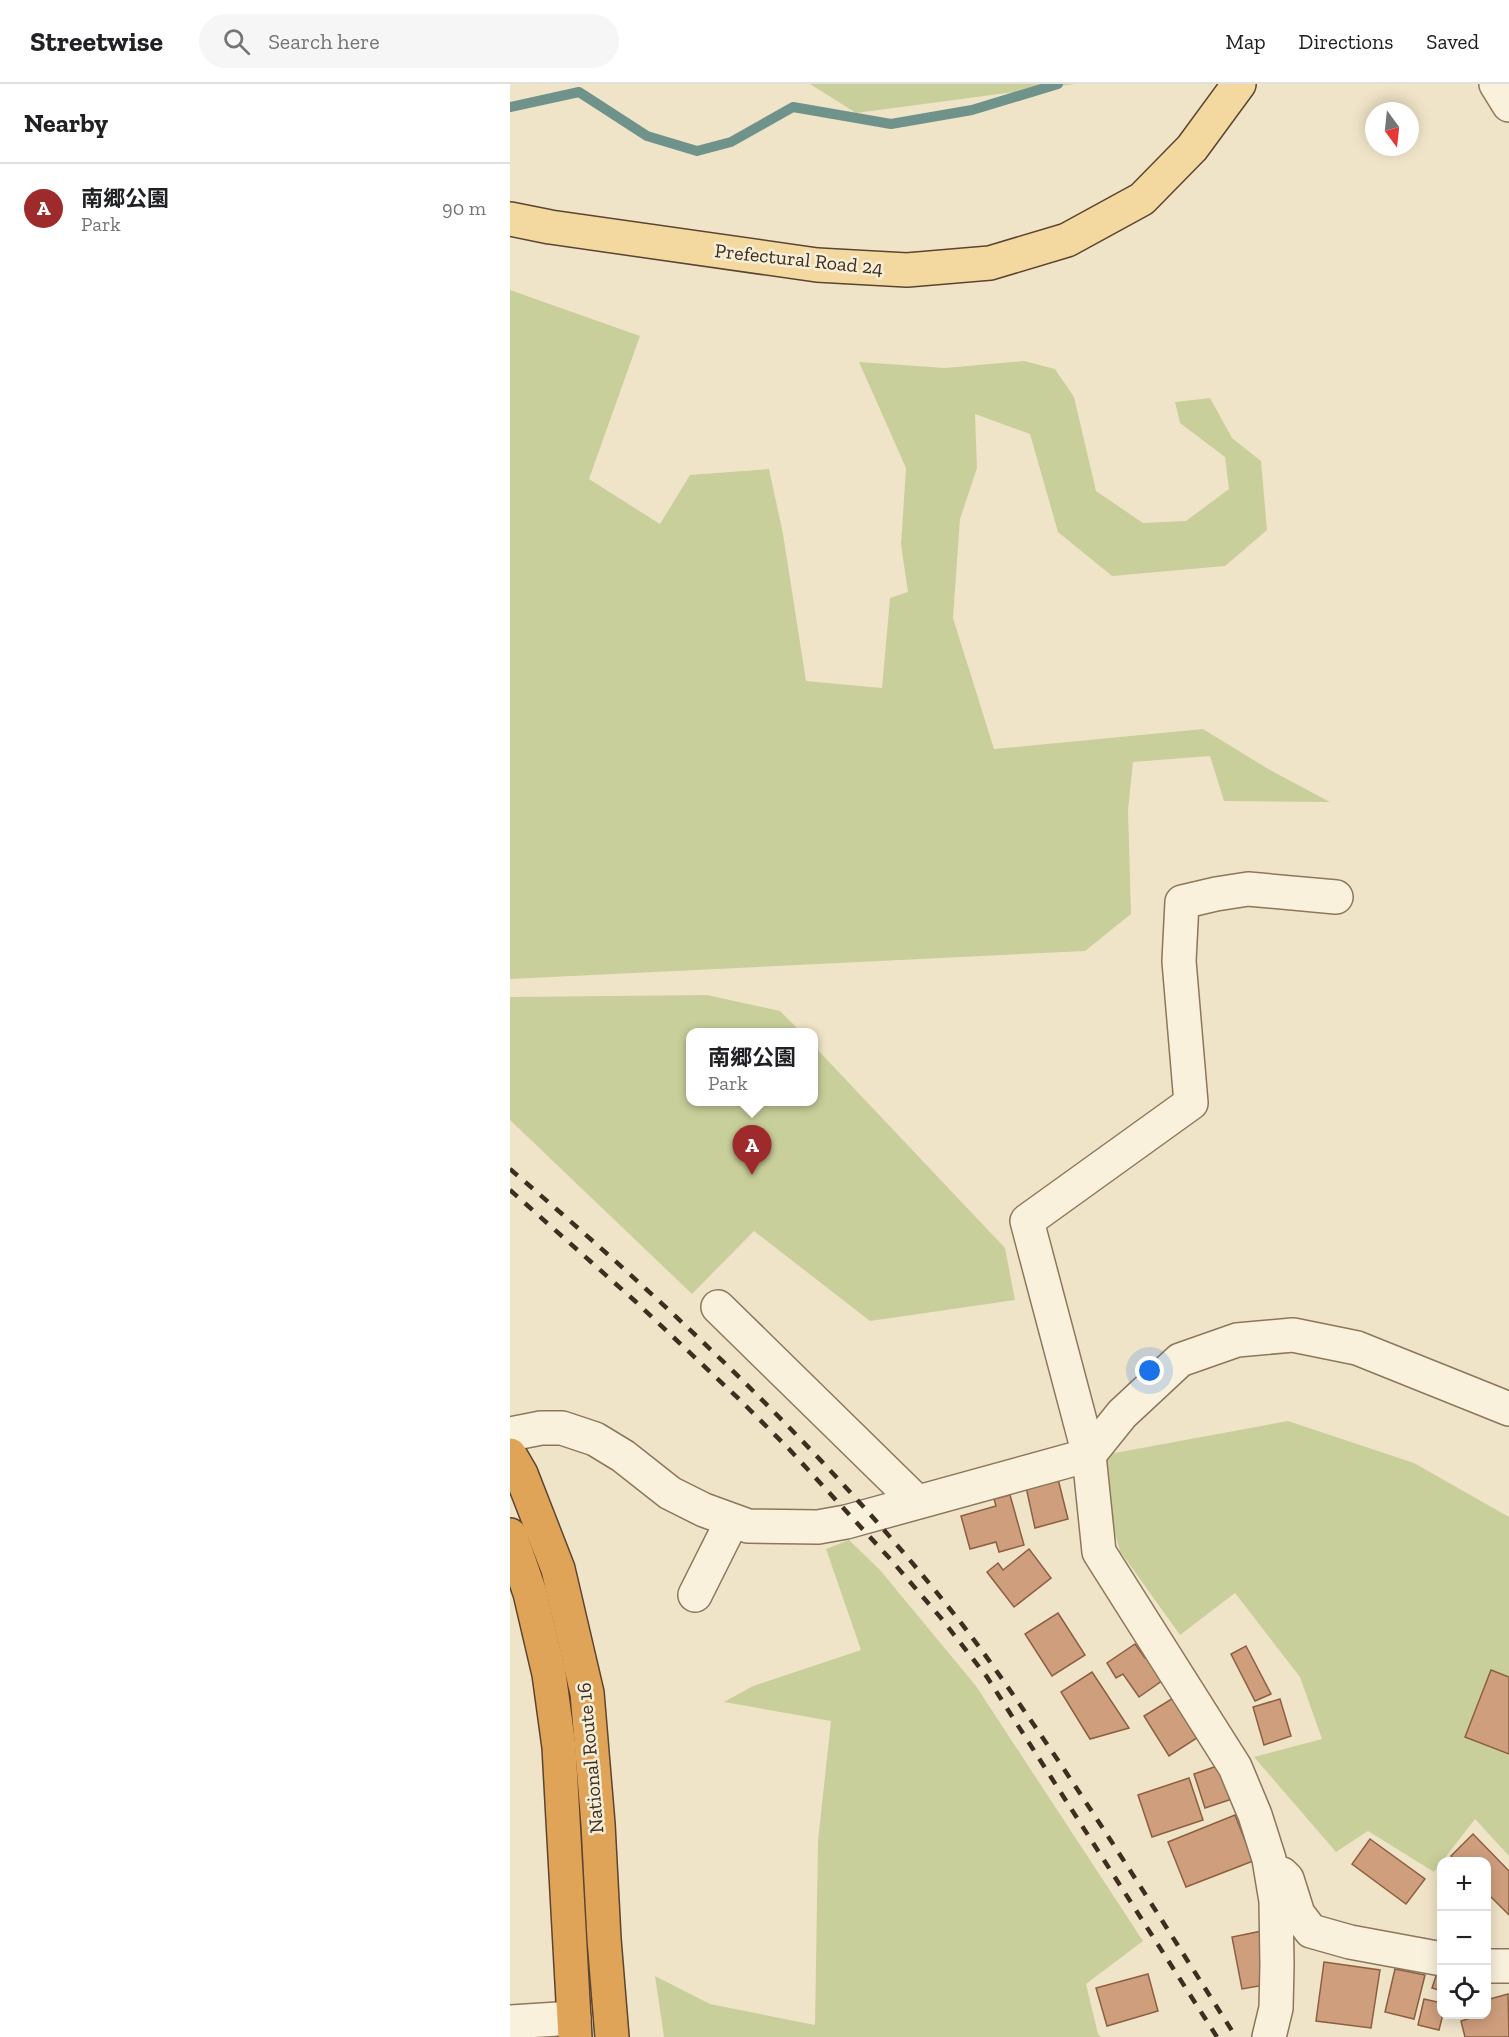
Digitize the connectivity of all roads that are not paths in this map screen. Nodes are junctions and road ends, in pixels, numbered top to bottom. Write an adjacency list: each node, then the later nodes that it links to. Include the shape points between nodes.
1 (1239, 84): 4 (main road, Prefectural Road 24, via 1192,148 1142,199 1067,240 990,263 907,270 817,265)
2 (1496, 84): 3 (street)
3 (1509, 105)
4 (510, 219)
5 (1336, 897): 10 (street, via 1248,889 1182,902 1179,961 1191,1103 1027,1221)
6 (718, 1307): 11 (street)
7 (1509, 1409): 10 (street, via 1357,1348 1293,1335 1237,1340 1180,1360 1122,1414)
8 (510, 1434): 12 (street, via 562,1428 595,1439 670,1493)
9 (510, 1455): 21 (highway, National Route 16, via 522,1474 558,1569 587,1693)
10 (1089, 1455): 11 (street); 15 (street, via 1099,1552 1235,1767)
11 (916, 1502): 12 (street, via 818,1527 748,1526)
12 (732, 1521): 14 (street)
13 (510, 1535): 20 (highway, National Route 16, via 531,1593 560,1747)
14 (695, 1595)
15 (1269, 1859): 16 (street, via 1287,1879 1298,1914 1311,1932); 22 (street, via 1277,1965 1276,2008)
16 (1437, 1958)
17 (1491, 1966): 18 (street)
18 (1509, 1966)
19 (510, 2022): 20 (street)
20 (575, 2028)
21 (612, 2037)
22 (1269, 2037)

